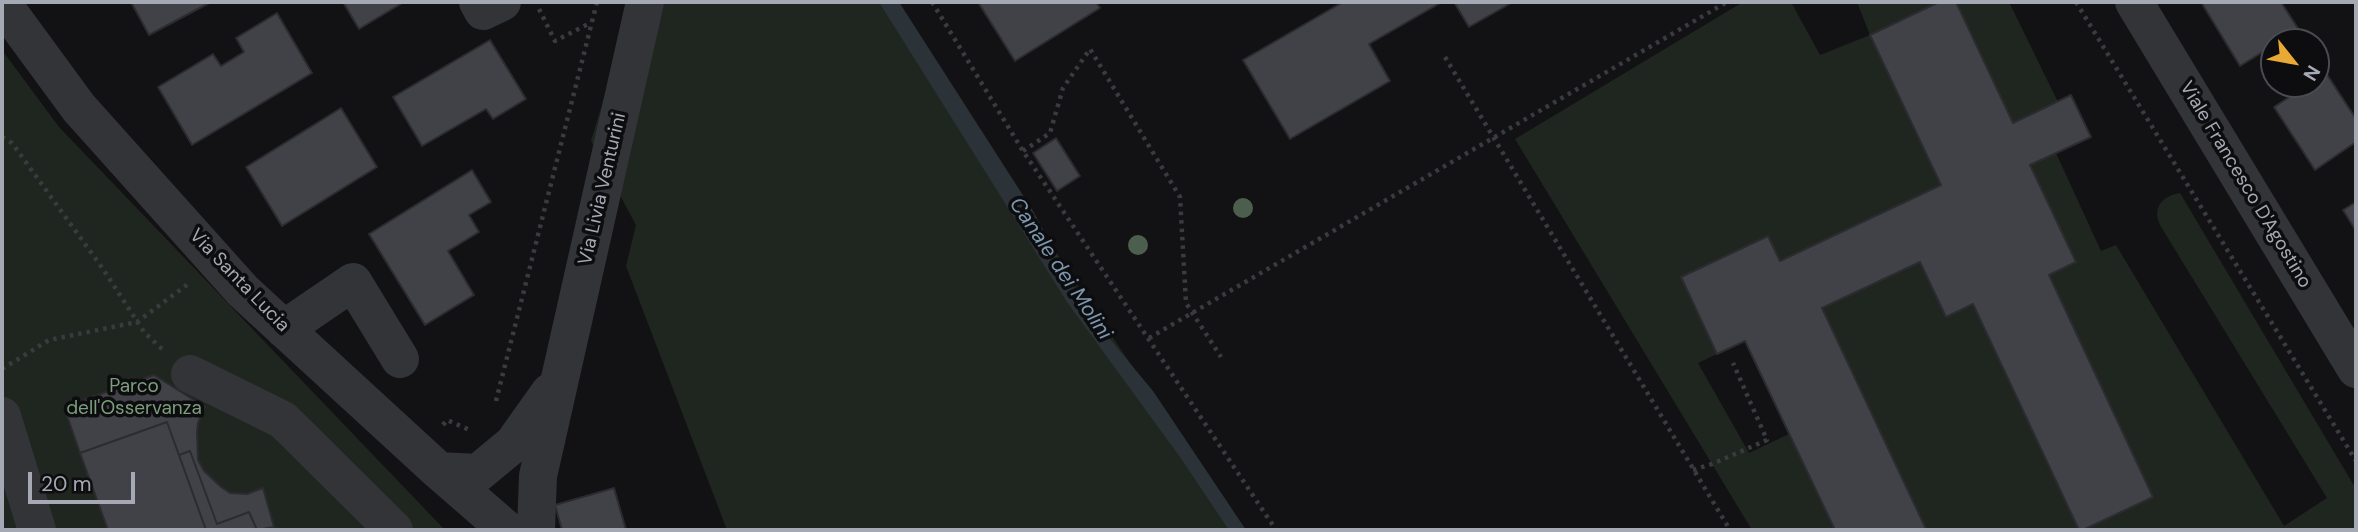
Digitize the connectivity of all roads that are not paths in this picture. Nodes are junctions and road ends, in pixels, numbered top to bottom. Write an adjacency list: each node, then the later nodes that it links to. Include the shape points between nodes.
1 (478, 2): 2 (street, via 482,11)
2 (502, 2)
3 (645, 2): 10 (street, Via Livia Venturini)
4 (2, 3): 6 (street, Via Santa Lucia, via 79,108 243,291)
5 (2144, 5): 8 (street, Viale Francesco D'Agostino)
6 (284, 329): 7 (street, via 353,282); 12 (street, Via Santa Lucia)
7 (400, 359)
8 (2356, 369)
9 (190, 374): 14 (street, via 283,420)
10 (561, 376): 12 (street, Via Livia Venturini, via 513,444 478,473); 16 (street, Via Livia Venturini, via 538,476)
11 (2, 416): 13 (street)
12 (428, 462): 15 (street, Via Santa Lucia)
13 (37, 530)
14 (394, 530)
15 (507, 530)
16 (536, 530)

